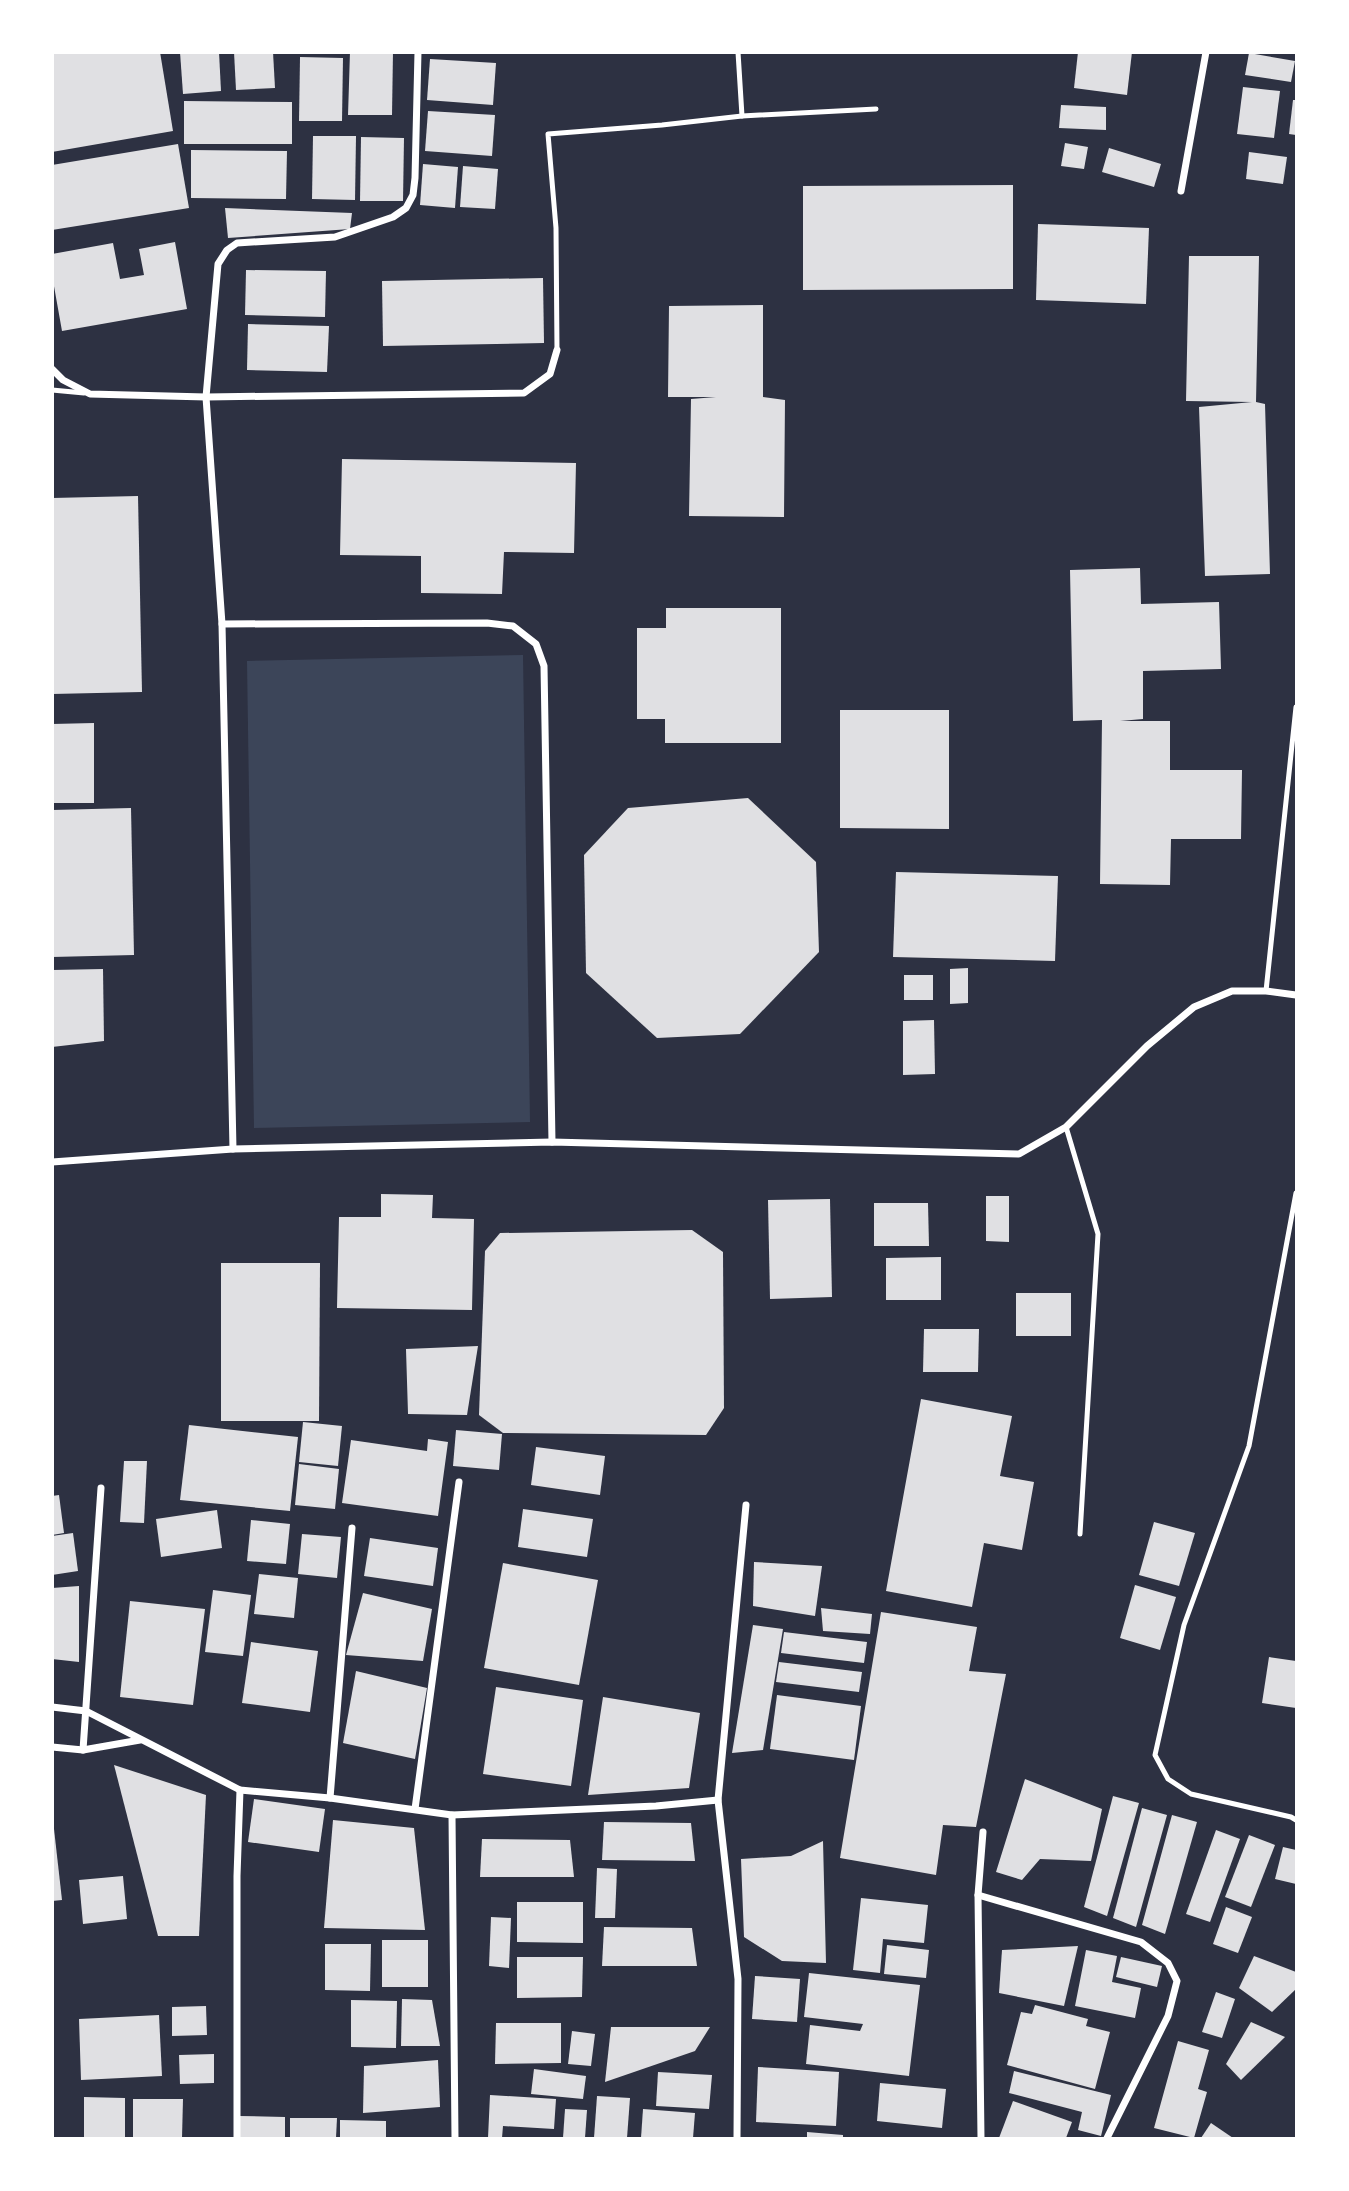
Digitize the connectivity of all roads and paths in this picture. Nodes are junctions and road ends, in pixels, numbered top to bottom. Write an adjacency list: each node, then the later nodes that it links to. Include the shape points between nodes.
1 (418, 52): 11 (street, via 415,178 406,208 335,237 237,243 227,250 218,264)
2 (738, 52): 5 (lane)
3 (1206, 52): 6 (street)
4 (876, 109): 5 (lane)
5 (741, 116): 7 (lane, via 548,134 556,228)
6 (1181, 191)
7 (557, 349): 11 (street, via 550,374 524,393)
8 (52, 369): 10 (street)
9 (52, 390): 10 (lane)
10 (90, 394): 11 (street)
11 (206, 397): 12 (street)
12 (222, 624): 17 (street, via 487,623 513,626 536,643 544,666); 18 (street)
13 (1297, 707): 14 (lane)
14 (1266, 991): 15 (street); 16 (street, via 1232,991 1194,1007 1147,1046)
15 (1297, 995)
16 (1066, 1127): 17 (street, via 1019,1154); 25 (lane, via 1098,1234)
17 (552, 1142): 18 (street)
18 (233, 1149): 19 (street)
19 (52, 1162)
20 (1297, 1193): 36 (lane, via 1249,1446 1184,1625 1155,1755 1168,1779 1191,1794)
21 (458, 1482): 34 (street)
22 (101, 1488): 27 (street)
23 (746, 1505): 33 (street)
24 (352, 1528): 32 (street)
25 (1080, 1534)
26 (52, 1707): 27 (street)
27 (86, 1711): 28 (street); 30 (street)
28 (141, 1740): 30 (street); 31 (street)
29 (52, 1747): 30 (street)
30 (83, 1750)
31 (240, 1790): 32 (street); 39 (street)
32 (330, 1798): 34 (street)
33 (718, 1800): 35 (street); 41 (street, via 738,1979)
34 (415, 1809): 35 (street)
35 (452, 1815): 40 (street)
36 (1297, 1821)
37 (983, 1832): 38 (street)
38 (978, 1895): 42 (street); 43 (street, via 1141,1941 1168,1963 1177,1981 1167,2016)
39 (237, 2138)
40 (455, 2138)
41 (737, 2138)
42 (981, 2138)
43 (1107, 2138)

